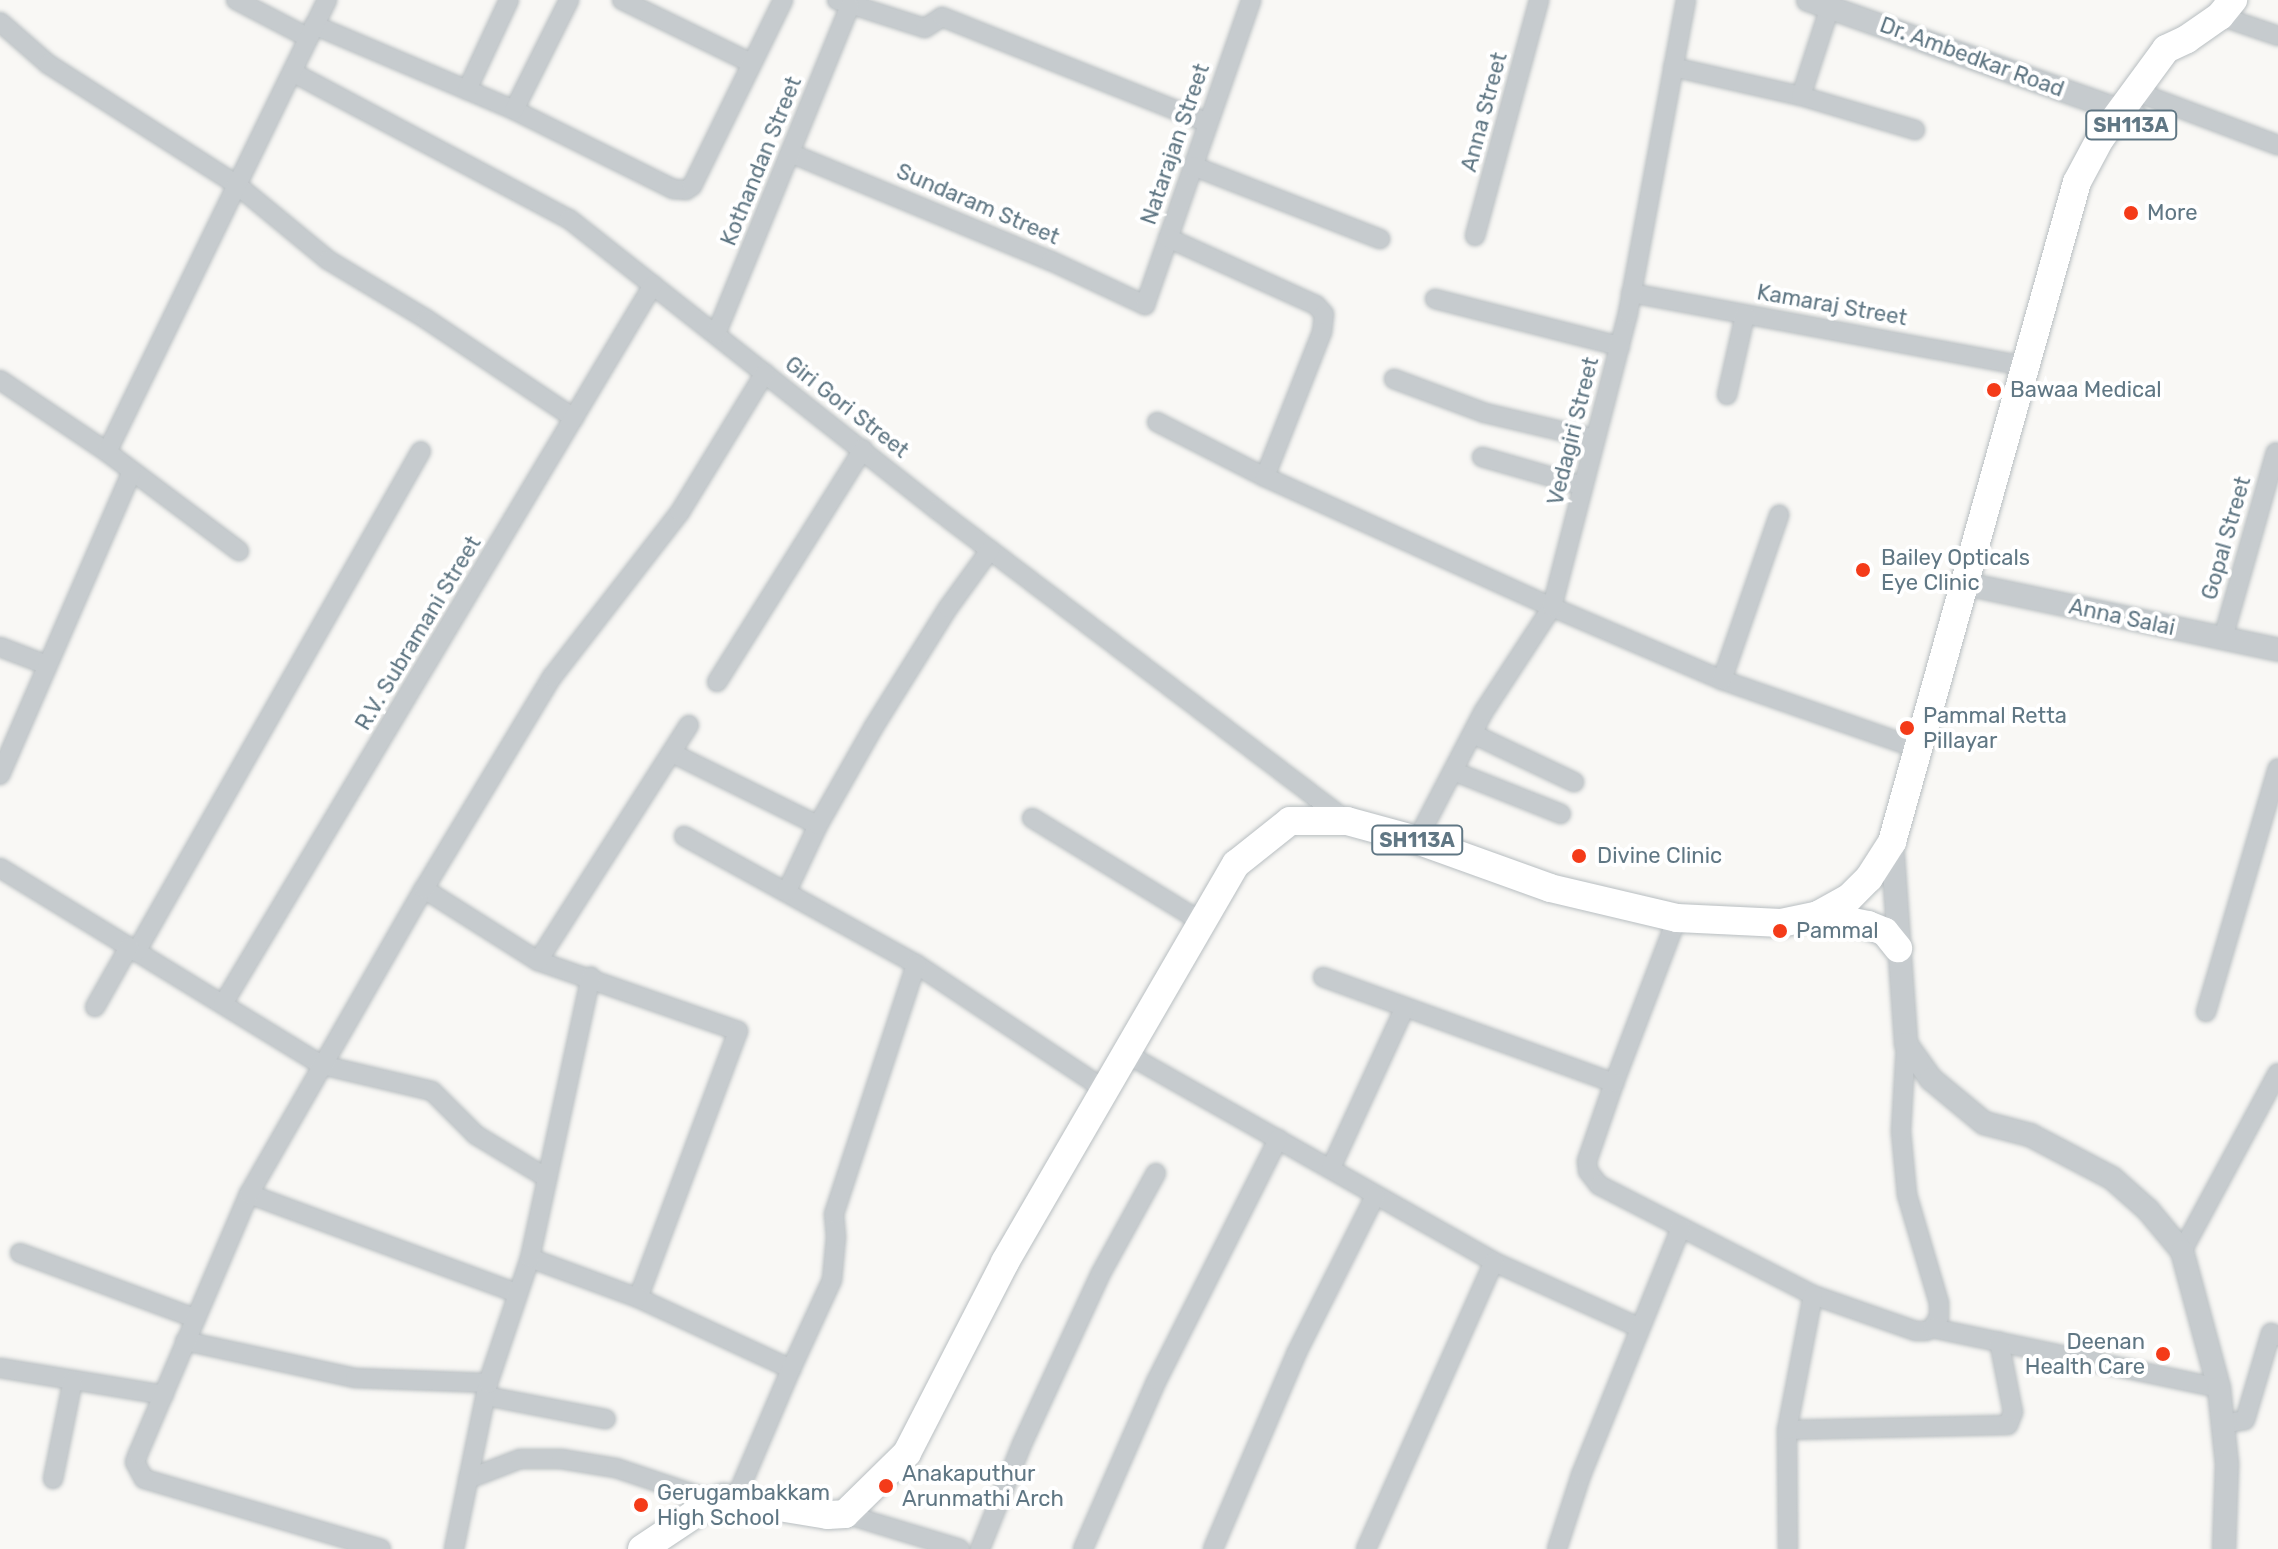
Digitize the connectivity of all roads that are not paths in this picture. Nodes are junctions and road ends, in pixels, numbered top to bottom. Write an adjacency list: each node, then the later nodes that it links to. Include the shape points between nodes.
1 (236, 0): 16 (street)
2 (327, 0): 16 (street)
3 (509, 0): 21 (street)
4 (569, 0): 24 (street)
5 (622, 0): 18 (street)
6 (783, 0): 18 (street)
7 (1251, 0): 25 (street, Natarajan Street)
8 (1539, 0): 31 (street, Anna Street)
9 (1686, 0): 19 (street, Vedagiri Street)
10 (1808, 0): 12 (street, Dr. Ambedkar Road)
11 (844, 3): 14 (street, via 925,28); 28 (street, Kothandan Street)
12 (1841, 6): 22 (street); 23 (street, Dr. Ambedkar Road)
13 (2227, 8): 17 (street); 23 (main road, via 2166,49)
14 (946, 9): 25 (street)
15 (0, 22): 30 (street, via 48,64)
16 (312, 32): 20 (street); 21 (street)
17 (2278, 36)
18 (751, 63): 24 (street, via 686,190 673,189)
19 (1673, 67): 22 (street); 35 (street, Vedagiri Street)
20 (292, 72): 30 (street); 34 (street, Giri Gori Street, via 569,219)
21 (467, 90): 24 (street)
22 (1801, 96): 26 (street)
23 (2136, 108): 27 (street); 41 (main road, SH113A, via 2077,182)
24 (514, 110)
25 (1208, 123): 29 (street, Natarajan Street)
26 (1915, 130)
27 (2278, 145)
28 (790, 153): 37 (street, Sundaram Street); 39 (street, Kothandan Street)
29 (1193, 166): 32 (street, Natarajan Street); 33 (street)
30 (237, 185): 46 (street, via 328,260); 51 (street)
31 (1475, 236)
32 (1168, 238): 37 (street, Natarajan Street); 55 (street, via 1316,305 1324,314 1322,332)
33 (1380, 239)
34 (653, 285): 39 (street, Giri Gori Street); 46 (street, R.V. Subramani Street)
35 (1631, 293): 38 (street, Kamaraj Street); 40 (street, Vedagiri Street)
36 (1435, 299): 40 (street)
37 (1145, 305)
38 (1745, 315): 41 (street, Kamaraj Street); 45 (street)
39 (716, 334): 42 (street, Giri Gori Street)
40 (1620, 346): 48 (street, Vedagiri Street)
41 (2025, 366): 60 (main road, SH113A)
42 (765, 373): 49 (street, Giri Gori Street); 84 (street, via 680,512 552,677)
43 (1394, 379): 48 (street, via 1485,413)
44 (0, 380): 51 (street)
45 (1727, 395)
46 (574, 418): 95 (street, R.V. Subramani Street)
47 (1157, 422): 55 (street)
48 (1595, 439): 56 (street, Vedagiri Street)
49 (863, 449): 58 (street, Giri Gori Street); 67 (street)
50 (421, 451): 90 (street)
51 (107, 452): 54 (street)
52 (2276, 452): 62 (street, Gopal Street)
53 (1482, 457): 56 (street)
54 (132, 471): 59 (street); 65 (street)
55 (1265, 477): 61 (street)
56 (1583, 486): 61 (street, Vedagiri Street)
57 (1779, 515): 66 (street)
58 (990, 550): 78 (street, Giri Gori Street); 79 (street, via 948,608)
59 (239, 551)
60 (1966, 584): 62 (street, Anna Salai); 70 (main road, SH113A)
61 (1552, 607): 66 (street); 69 (street, Vedagiri Street)
62 (2223, 638): 64 (street, Anna Salai)
63 (0, 647): 65 (street)
64 (2278, 650)
65 (47, 665): 74 (street)
66 (1722, 680): 70 (street)
67 (717, 682)
68 (689, 725): 71 (street)
69 (1473, 734): 73 (street, Vedagiri Street); 75 (street)
70 (1919, 749): 82 (main road, SH113A)
71 (672, 753): 79 (street); 91 (street)
72 (2278, 768): 98 (street)
73 (1453, 771): 76 (street); 81 (street, Vedagiri Street)
74 (0, 775)
75 (1574, 782)
76 (1561, 814)
77 (1032, 818): 88 (street)
78 (1347, 821): 81 (main road, SH113A); 88 (main road, SH113A, via 1290,821 1236,864)
79 (818, 825): 85 (street)
80 (684, 836): 85 (street)
81 (1417, 840): 87 (main road, SH113A, via 1550,888)
82 (1892, 842): 86 (main road, SH113A, via 1849,898); 89 (street)
83 (0, 868): 90 (street)
84 (424, 889): 91 (street); 101 (street)
85 (787, 891): 92 (street)
86 (1818, 915): 87 (main road, SH113A, via 1781,923); 89 (main road, via 1885,932)
87 (1677, 918): 103 (street)
88 (1202, 922): 100 (main road, SH113A)
89 (1898, 948): 99 (street)
90 (133, 950): 95 (street); 96 (street)
91 (538, 961): 93 (street)
92 (916, 964): 104 (street); 126 (street, via 834,1214 832,1280)
93 (591, 977): 108 (street); 118 (street, via 738,1031)
94 (1323, 977): 97 (street)
95 (223, 1004): 101 (street)
96 (95, 1007)
97 (1405, 1007): 103 (street); 106 (street)
98 (2206, 1012)
99 (1906, 1044): 112 (street, via 1931,1079 1984,1123 2030,1135 2112,1178); 121 (street, via 1901,1131 1907,1195 1939,1303)
100 (1127, 1054): 104 (main road, SH113A); 105 (street)
101 (322, 1065): 108 (street, via 432,1091 476,1135); 109 (street)
102 (2278, 1073): 112 (street)
103 (1614, 1083): 111 (street, via 1588,1171 1599,1185)
104 (1106, 1090): 137 (main road, SH113A, via 1005,1262 907,1453)
105 (1278, 1139): 106 (street); 143 (street, via 1157,1380)
106 (1331, 1168): 110 (street)
107 (1156, 1173): 142 (street, via 1101,1273)
108 (547, 1178): 114 (street)
109 (249, 1194): 116 (street); 119 (street)
110 (1375, 1196): 115 (street); 144 (street, via 1297,1352)
111 (1681, 1227): 117 (street); 120 (street)
112 (2182, 1251): 128 (street)
113 (20, 1253): 119 (street)
114 (530, 1258): 116 (street); 118 (street)
115 (1494, 1262): 120 (street); 145 (street)
116 (516, 1293): 129 (street)
117 (1813, 1295): 121 (street, via 1916,1331); 133 (street)
118 (638, 1298): 126 (street)
119 (195, 1318): 123 (street)
120 (1640, 1328): 146 (street)
121 (1932, 1328): 124 (street)
122 (2278, 1336): 132 (street, via 2271,1333 2245,1420)
123 (185, 1341): 129 (street, via 355,1378); 130 (street)
124 (1999, 1341): 128 (street); 133 (street, via 2013,1412 2008,1425)
125 (0, 1368): 127 (street)
126 (791, 1369): 136 (street)
127 (73, 1380): 130 (street); 134 (street)
128 (2219, 1388): 132 (street)
129 (487, 1390): 131 (street); 135 (street)
130 (164, 1395): 138 (street, via 135,1462 144,1479)
131 (606, 1419)
132 (2223, 1424): 148 (street)
133 (1787, 1430): 147 (street)
134 (53, 1479)
135 (468, 1479): 136 (street, via 520,1459 561,1459 616,1468); 139 (street)
136 (725, 1500): 137 (main road); 140 (main road)
137 (845, 1514): 141 (street)
138 (381, 1549)
139 (454, 1549)
140 (642, 1549)
141 (960, 1549)
142 (980, 1549)
143 (1083, 1549)
144 (1213, 1549)
145 (1366, 1549)
146 (1557, 1549)
147 (1788, 1549)
148 (2224, 1549)

